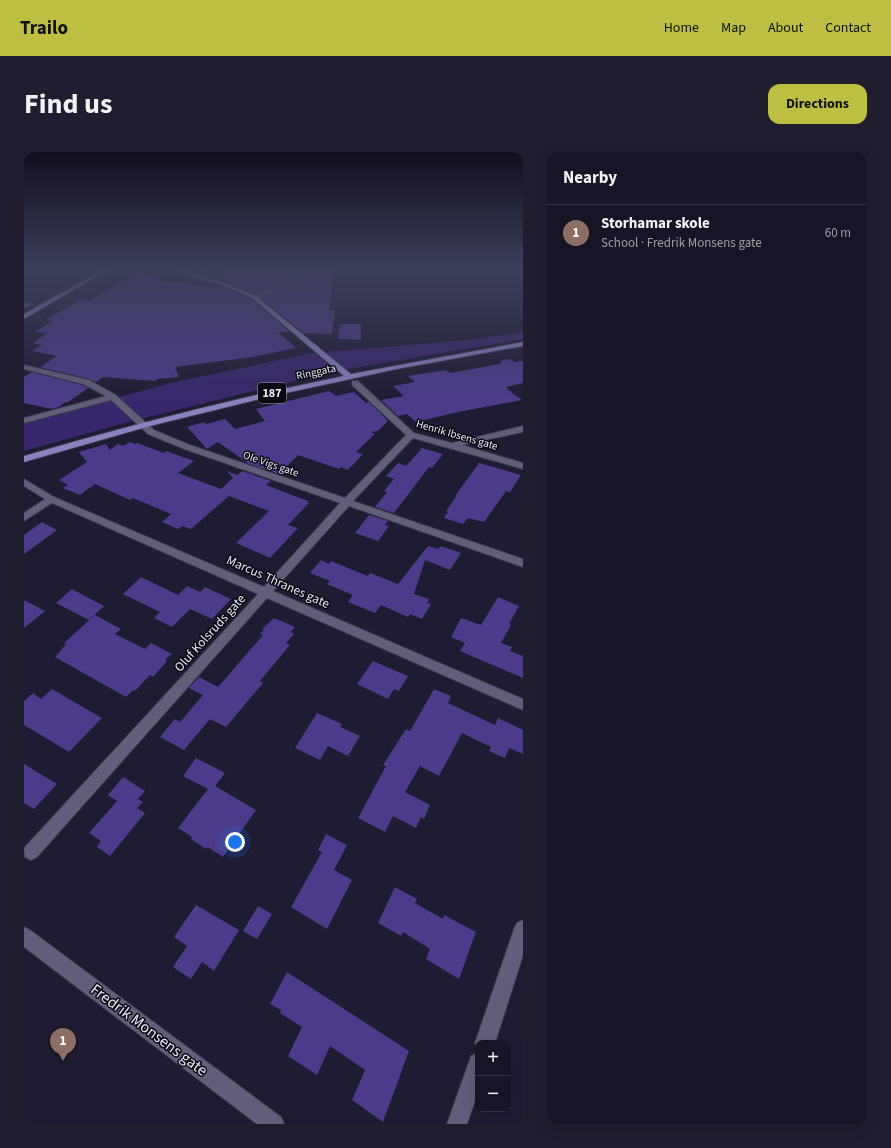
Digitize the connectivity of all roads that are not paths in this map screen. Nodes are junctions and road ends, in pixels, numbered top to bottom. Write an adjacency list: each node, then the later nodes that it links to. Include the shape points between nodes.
1 (274, 314): 4 (main road)
2 (523, 344): 4 (main road, Ringgata / 187)
3 (24, 367): 5 (street, Ole Vigs gate, via 86,382)
4 (352, 380): 7 (main road, Ringgata / 187, via 250,398); 9 (street, Henrik Ibsens gate)
5 (113, 397): 6 (street); 7 (street, Ole Vigs gate)
6 (24, 421)
7 (142, 426): 11 (main road, Ringgata / 187); 15 (street, Ole Vigs gate, via 150,432 187,447)
8 (523, 429): 10 (street)
9 (411, 435): 10 (street, Henrik Ibsens gate); 15 (street, Oluf Kolsruds gate)
10 (451, 445): 12 (street, Henrik Ibsens gate)
11 (24, 459)
12 (523, 466)
13 (24, 482): 14 (street, Marcus Thranes gate)
14 (51, 499): 16 (street); 18 (street, Marcus Thranes gate)
15 (347, 502): 17 (street, Ole Vigs gate); 18 (street, Oluf Kolsruds gate)
16 (24, 518)
17 (523, 563)
18 (266, 592): 19 (street, Marcus Thranes gate); 20 (street, Oluf Kolsruds gate)
19 (523, 705)
20 (31, 852)
21 (523, 929): 23 (street)
22 (24, 936): 25 (street, Fredrik Monsens gate)
23 (486, 1040)
24 (475, 1072): 26 (street)
25 (274, 1124)
26 (457, 1124)

